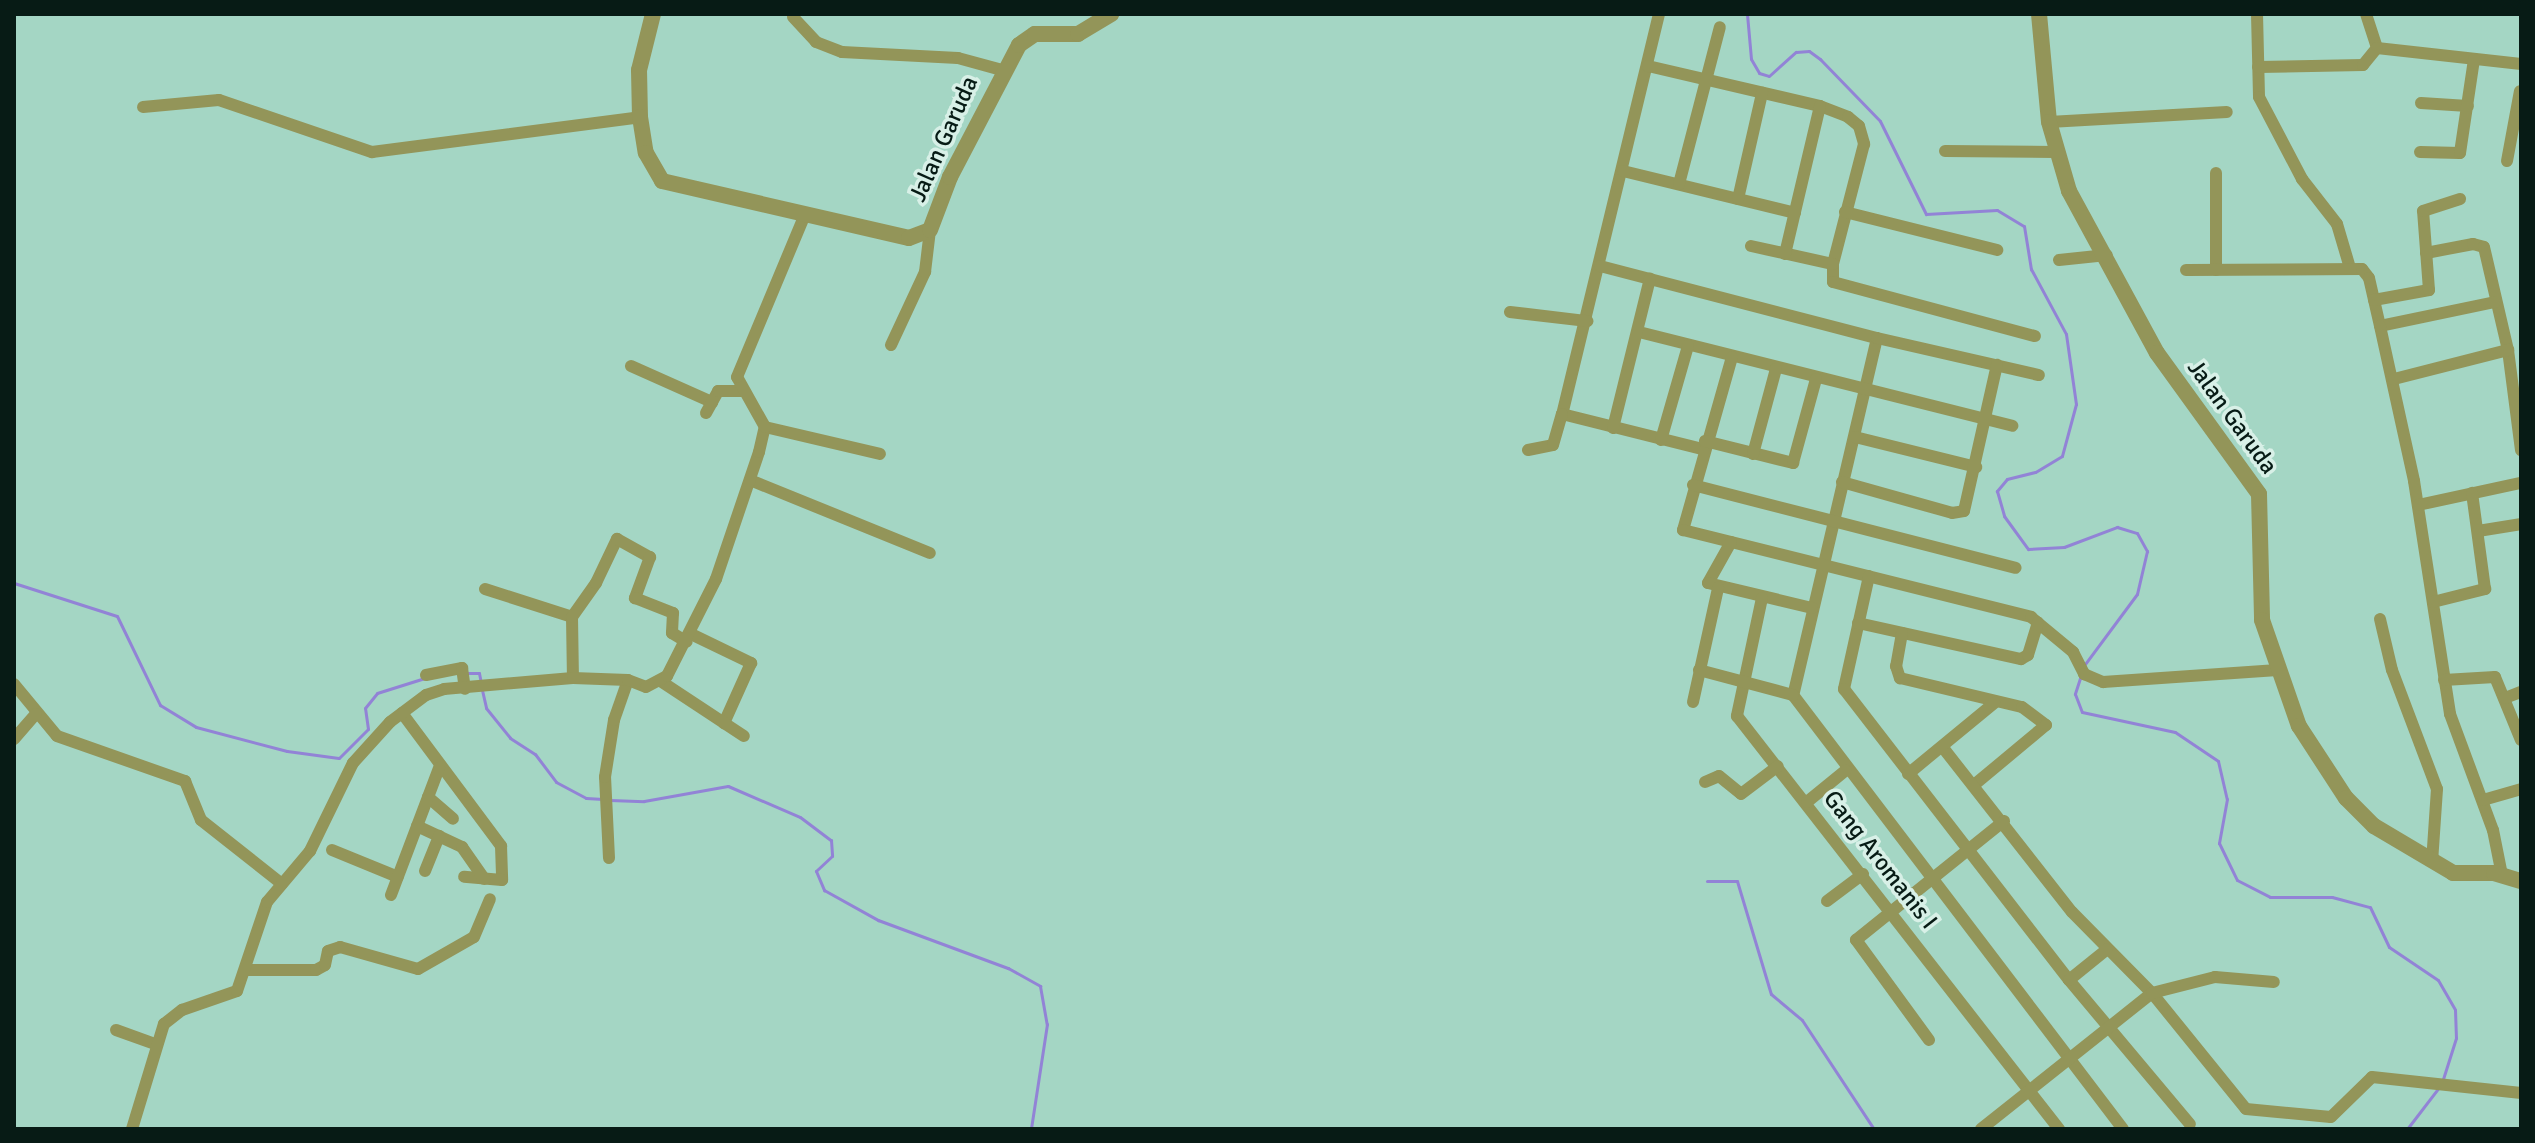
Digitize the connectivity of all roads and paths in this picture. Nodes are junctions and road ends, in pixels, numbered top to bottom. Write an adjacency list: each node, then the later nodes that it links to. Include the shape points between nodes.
1 (653, 14): 24 (street, Jalan Garuda, via 639,70)
2 (1111, 14): 14 (street, Jalan Garuda, via 1078,34 1030,36)
3 (1659, 14): 12 (street)
4 (2039, 14): 25 (street, Jalan Garuda)
5 (2257, 14): 13 (street)
6 (2366, 14): 9 (street)
7 (793, 17): 14 (street, via 816,42 842,52 958,58)
8 (1720, 27): 15 (street)
9 (2377, 48): 10 (street); 13 (street, via 2363,65)
10 (2474, 59): 11 (street); 21 (street)
11 (2521, 64)
12 (1648, 66): 15 (street); 30 (street)
13 (2258, 67): 47 (street, via 2264,110 2302,179 2337,224)
14 (1002, 70): 38 (street, Jalan Garuda)
15 (1707, 79): 18 (street); 32 (street)
16 (2521, 84): 17 (street)
17 (2521, 91): 29 (street)
18 (1762, 93): 20 (street); 33 (street)
19 (2421, 103): 21 (street)
20 (1820, 106): 35 (street, via 1848,117 1863,135); 36 (street)
21 (2468, 106): 28 (street, via 2460,153)
22 (143, 107): 24 (street, via 219,100 372,152)
23 (2227, 112): 25 (street)
24 (640, 117): 37 (street, Jalan Garuda, via 646,153 662,181)
25 (2049, 122): 27 (street, Jalan Garuda)
26 (1945, 151): 27 (street)
27 (2055, 152): 43 (street, Jalan Garuda, via 2069,191)
28 (2420, 152)
29 (2507, 161)
30 (1623, 171): 32 (street); 46 (street)
31 (2216, 173): 49 (street)
32 (1679, 184): 33 (street)
33 (1738, 199): 36 (street)
34 (2460, 199): 41 (street, via 2423,211)
35 (1845, 212): 40 (street); 45 (street)
36 (1795, 213): 42 (street)
37 (804, 217): 38 (street, Jalan Garuda, via 900,237); 71 (street, via 739,369)
38 (930, 230): 59 (street, via 925,272)
39 (1751, 246): 42 (street)
40 (1997, 250)
41 (2426, 253): 51 (street, via 2428,290); 52 (street, via 2482,245)
42 (1785, 254): 45 (street)
43 (2107, 255): 44 (street); 111 (street, Jalan Garuda, via 2157,353 2259,494 2259,606)
44 (2059, 260)
45 (1833, 264): 57 (street, via 1837,286)
46 (1600, 266): 50 (street); 54 (street)
47 (2350, 268): 49 (street); 51 (street, via 2366,272)
48 (2186, 270): 49 (street)
49 (2216, 270)
50 (1650, 279): 56 (street); 58 (street)
51 (2374, 300): 55 (street)
52 (2495, 302): 55 (street); 61 (street)
53 (1510, 312): 54 (street)
54 (1587, 321): 72 (street)
55 (2380, 326): 69 (street)
56 (1639, 332): 60 (street); 76 (street)
57 (2035, 336)
58 (1877, 338): 63 (street); 70 (street)
59 (891, 345)
60 (1688, 346): 62 (street); 78 (street)
61 (2508, 350): 67 (street); 69 (street)
62 (1732, 357): 65 (street); 79 (street)
63 (1997, 365): 66 (street); 73 (street)
64 (631, 366): 71 (street, via 709,408 720,390)
65 (1776, 369): 68 (street); 83 (street)
66 (2039, 375)
67 (2516, 375): 81 (street)
68 (1816, 379): 70 (street); 83 (street, via 1794,462)
69 (2394, 379): 90 (street)
70 (1866, 390): 73 (street); 77 (street)
71 (741, 391): 75 (street)
72 (1562, 414): 76 (street); 80 (street, via 1553,445)
73 (1987, 419): 74 (street); 84 (street)
74 (2012, 426)
75 (765, 427): 82 (street); 85 (street)
76 (1613, 428): 78 (street)
77 (1855, 437): 84 (street); 86 (street)
78 (1661, 440): 79 (street)
79 (1704, 445): 83 (street); 88 (street)
80 (1528, 450)
81 (2521, 450)
82 (880, 454)
83 (1753, 454)
84 (1976, 467): 86 (street, via 1960,513)
85 (750, 480): 95 (street); 109 (street)
86 (1842, 482): 91 (street)
87 (2521, 483): 89 (street)
88 (1693, 485): 91 (street); 94 (street, via 1681,529)
89 (2472, 493): 90 (street); 93 (street)
90 (2418, 505): 102 (street)
91 (1832, 521): 96 (street); 97 (street)
92 (2521, 524): 93 (street)
93 (2478, 531): 102 (street, via 2484,591)
94 (1731, 542): 96 (street); 99 (street, via 1707,581)
95 (930, 553)
96 (1822, 563): 98 (street); 103 (street)
97 (2016, 568)
98 (1869, 576): 106 (street); 107 (street)
99 (1718, 588): 101 (street); 110 (street)
100 (485, 589): 104 (street)
101 (1762, 598): 103 (street); 117 (street, Gang Aromanis I)
102 (2433, 602): 115 (street)
103 (1812, 608): 121 (street)
104 (572, 617): 109 (street, via 617,539 650,557 635,598 673,613 672,633); 113 (street)
105 (2380, 619): 149 (street, via 2407,715 2437,789)
106 (1858, 623): 108 (street); 135 (street, via 1844,689)
107 (2038, 623): 108 (street, via 2028,655 2021,659); 111 (street, via 2073,652 2084,674 2103,682)
108 (1902, 633): 124 (street, via 1896,666 1900,678)
109 (689, 638): 118 (street); 127 (street, via 751,663)
110 (1699, 670): 117 (street); 123 (street)
111 (2278, 670): 149 (street, Jalan Garuda, via 2299,726 2353,807)
112 (426, 675): 116 (street)
113 (573, 678): 114 (street); 116 (street)
114 (628, 680): 118 (street, via 646,687); 148 (street, via 614,720 605,777)
115 (2444, 680): 122 (street, via 2492,675); 140 (street, via 2455,733)
116 (465, 681): 125 (street, via 426,695)
117 (1742, 681): 121 (street); 132 (street, Gang Aromanis I, via 1737,716)
118 (662, 682): 127 (street)
119 (14, 684): 126 (street)
120 (2521, 692): 122 (street)
121 (1793, 695): 134 (street)
122 (2505, 698): 130 (street)
123 (1693, 702)
124 (1994, 703): 131 (street); 137 (street, via 2022,707 2046,728)
125 (402, 713): 133 (street); 158 (street, via 353,763 310,851)
126 (36, 714): 129 (street); 158 (street, via 57,736 185,781 201,820)
127 (724, 723): 128 (street)
128 (744, 736)
129 (14, 739)
130 (2521, 740)
131 (1944, 749): 135 (street); 137 (street)
132 (1778, 766): 136 (street, via 1741,794 1719,776); 141 (street, Gang Aromanis I)
133 (439, 768): 139 (street); 155 (street, via 501,846 504,877)
134 (1846, 770): 141 (street); 156 (street)
135 (1908, 774): 147 (street)
136 (1705, 782)
137 (1974, 785): 143 (street)
138 (2521, 789): 140 (street)
139 (428, 797): 142 (street); 144 (street)
140 (2483, 800): 152 (street)
141 (1807, 802): 151 (street, Gang Aromanis I)
142 (453, 819)
143 (2004, 821): 147 (street); 163 (street)
144 (417, 826): 145 (street); 153 (street)
145 (439, 836): 150 (street); 155 (street, via 462,847)
146 (332, 850): 153 (street)
147 (1967, 850): 156 (street); 165 (street)
148 (609, 858)
149 (2432, 862): 152 (street, Jalan Garuda, via 2453,873)
150 (425, 871)
151 (1863, 874): 161 (street); 162 (street, Gang Aromanis I)
152 (2502, 875): 157 (street, Jalan Garuda)
153 (398, 877): 159 (street)
154 (464, 877): 155 (street)
155 (484, 879)
156 (1930, 880): 162 (street); 172 (street)
157 (2521, 881)
158 (282, 884): 164 (street, via 258,919)
159 (391, 895)
160 (490, 899): 164 (street, via 474,937 418,969 340,947 328,951 325,965 316,970)
161 (1827, 901)
162 (1891, 910): 170 (street, via 1855,944); 173 (street, Gang Aromanis I)
163 (2106, 950): 165 (street); 167 (street)
164 (247, 970): 171 (street, via 230,997 169,1017)
165 (2069, 980): 168 (street)
166 (2274, 982): 167 (street, via 2215,977)
167 (2152, 993): 168 (street); 175 (street, via 2246,1109)
168 (2110, 1025): 172 (street); 176 (street)
169 (116, 1030): 171 (street)
170 (1929, 1040)
171 (155, 1044): 177 (street)
172 (2070, 1058): 173 (street); 180 (street)
173 (2030, 1090): 178 (street); 179 (street, Gang Aromanis I)
174 (2521, 1093): 175 (street, via 2372,1077 2331,1117)
175 (2282, 1115): 181 (street)
176 (2190, 1124)
177 (132, 1129)
178 (1981, 1129)
179 (2059, 1129)
180 (2123, 1129)
181 (2276, 1129)

